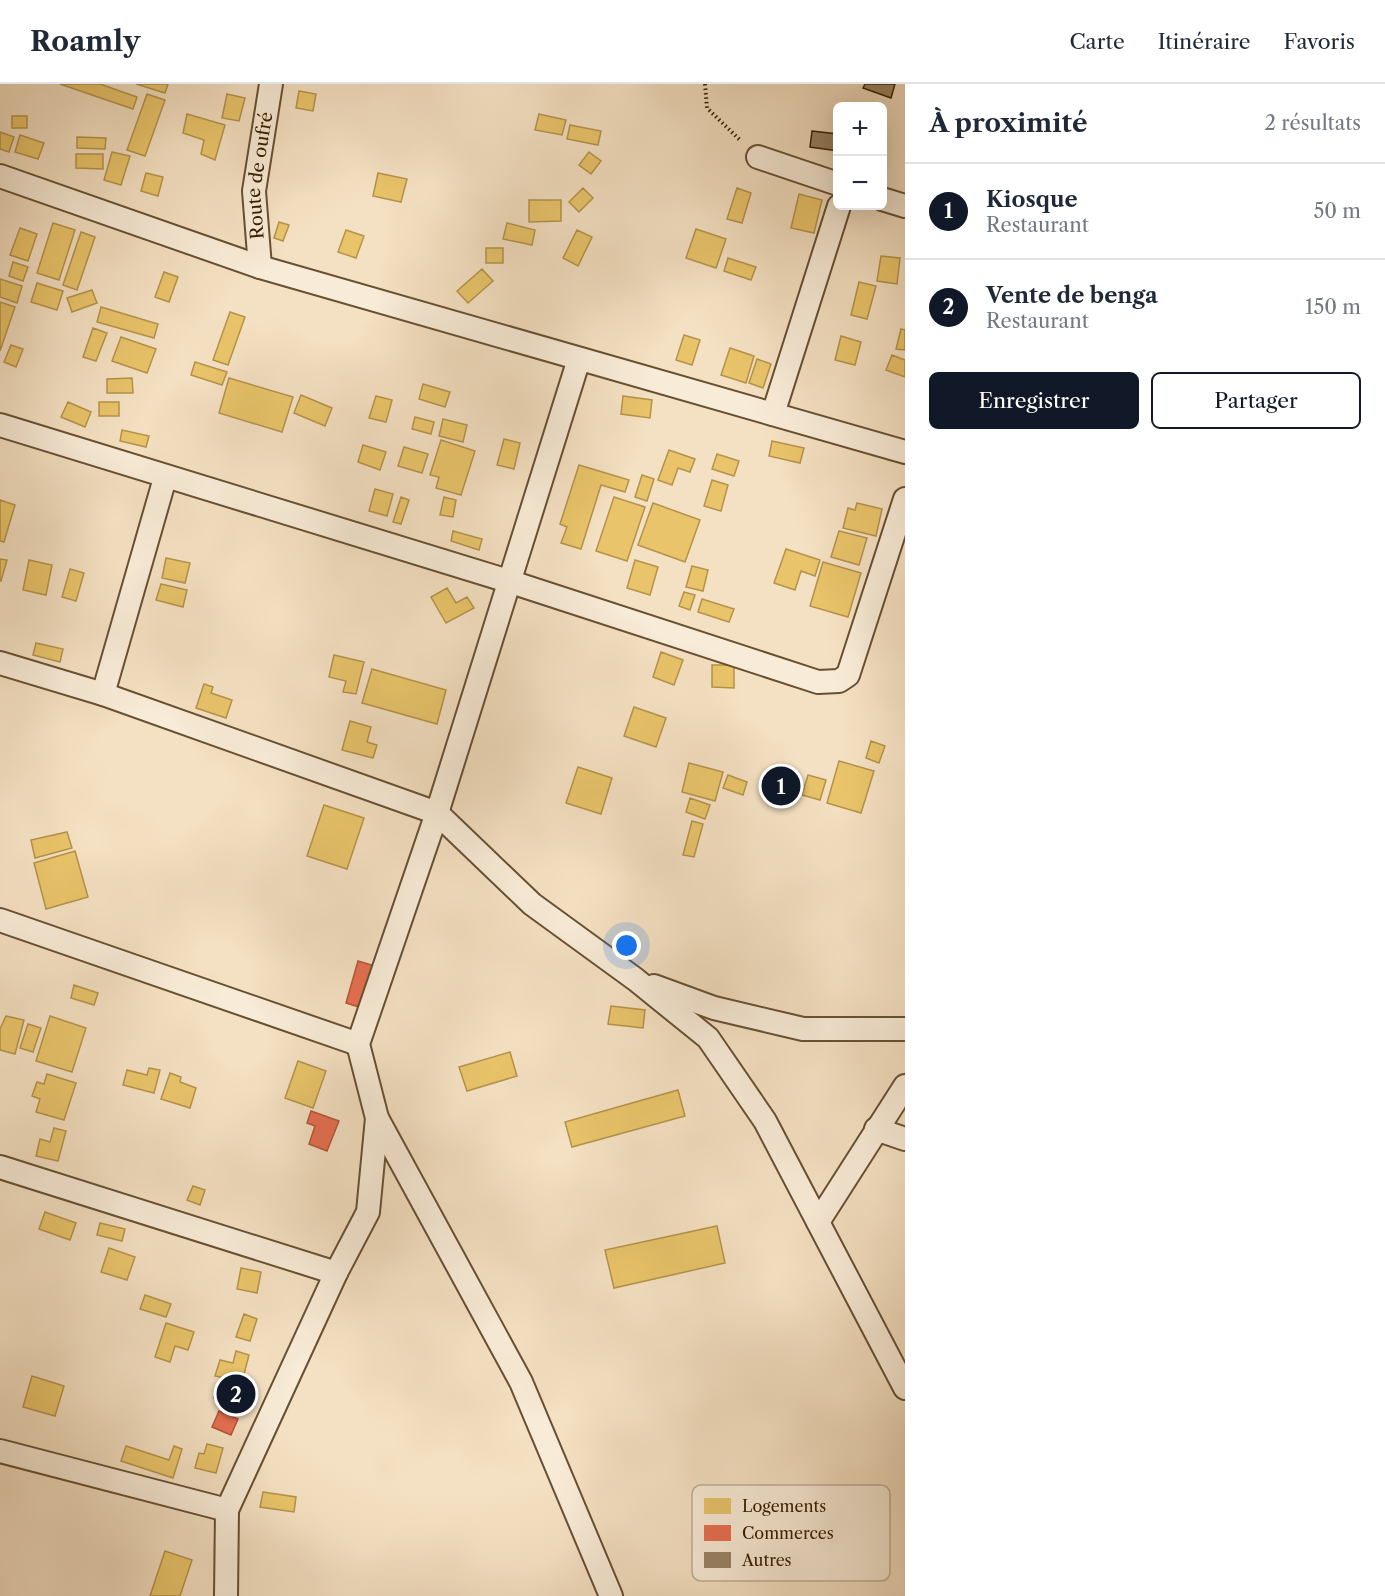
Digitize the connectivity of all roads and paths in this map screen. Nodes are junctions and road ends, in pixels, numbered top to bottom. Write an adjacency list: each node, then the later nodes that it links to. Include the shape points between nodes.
1 (271, 84): 9 (street, Route de oufré, via 254,192)
2 (705, 84): 3 (path, via 707,108)
3 (758, 157): 5 (street)
4 (0, 176): 9 (street)
5 (833, 183)
6 (887, 201): 7 (street)
7 (905, 206)
8 (838, 210): 11 (street)
9 (260, 267): 10 (street)
10 (579, 359): 11 (street); 16 (street)
11 (773, 414): 13 (street)
12 (0, 425): 14 (street)
13 (905, 452)
14 (165, 478): 16 (street); 18 (street)
15 (905, 499): 16 (street, via 848,675 830,682 818,682)
16 (508, 581): 19 (street)
17 (0, 663): 18 (street)
18 (103, 694): 19 (street)
19 (437, 813): 21 (street, via 532,904); 23 (street)
20 (0, 920): 23 (street)
21 (635, 979): 22 (street, via 714,1008 803,1029); 29 (street, via 708,1038 765,1121)
22 (905, 1029)
23 (357, 1044): 25 (street)
24 (905, 1086): 26 (street)
25 (377, 1118): 30 (street, via 368,1212); 35 (street, via 521,1382)
26 (876, 1129): 27 (street); 29 (street)
27 (905, 1139)
28 (0, 1167): 30 (street)
29 (818, 1222): 31 (street)
30 (336, 1273): 33 (street)
31 (905, 1388)
32 (0, 1451): 33 (street)
33 (226, 1510): 34 (street)
34 (226, 1596)
35 (610, 1596)

